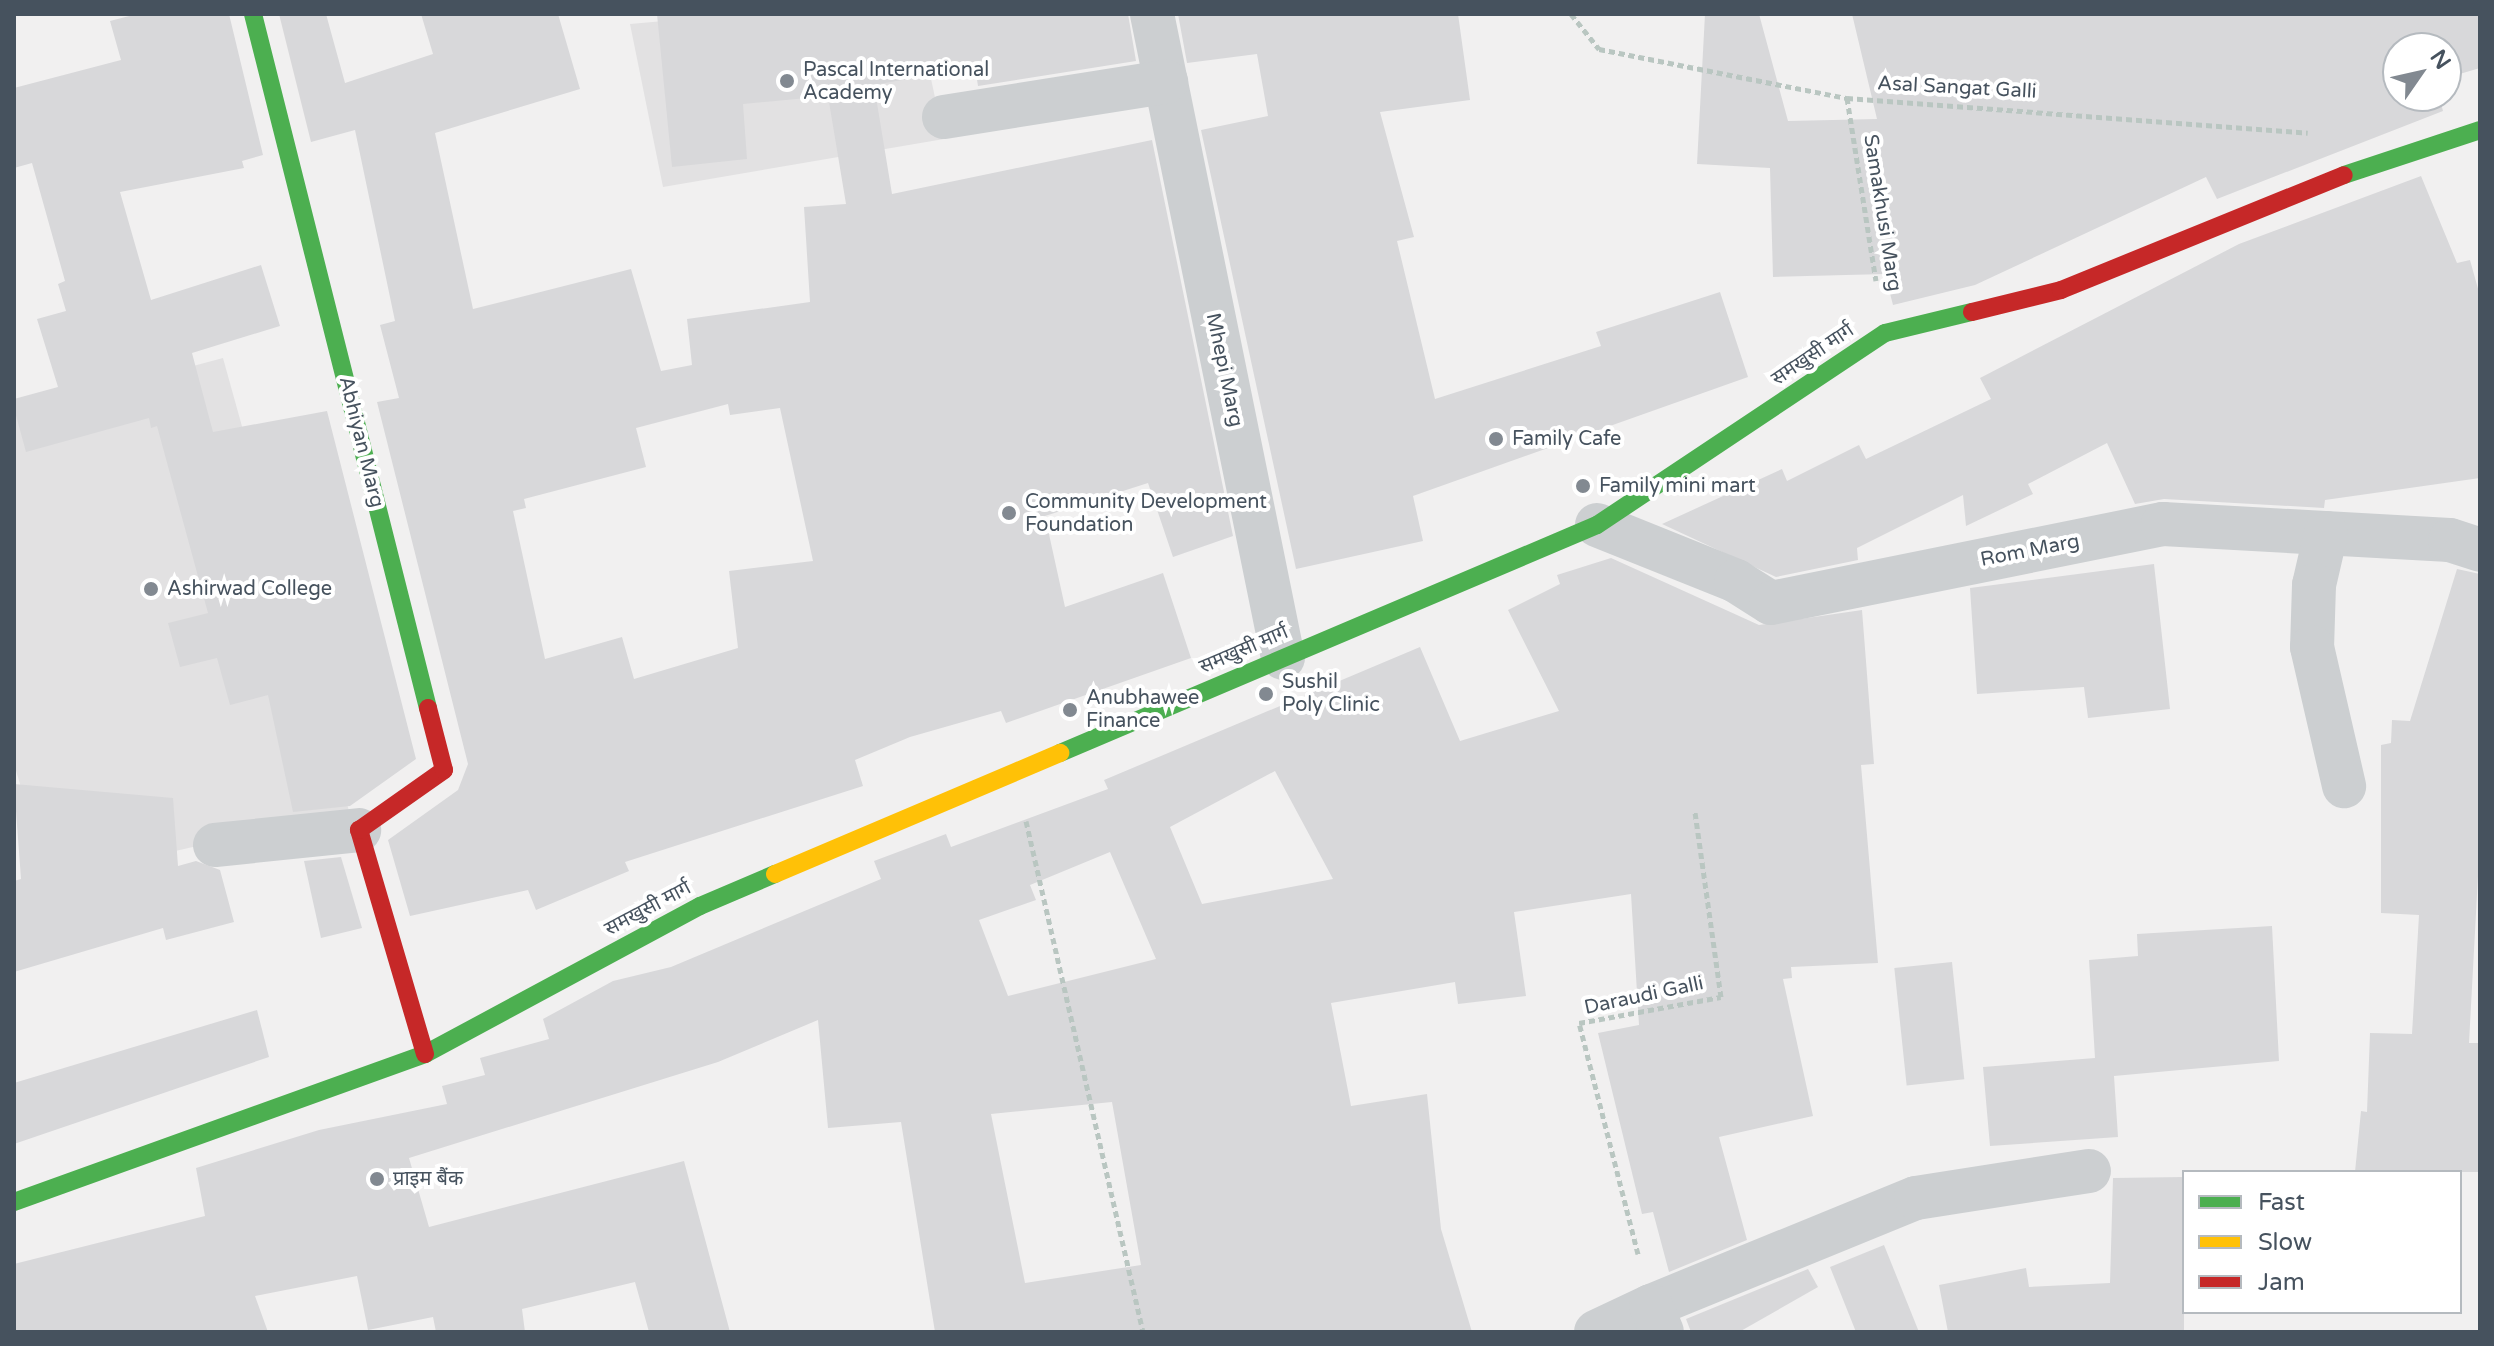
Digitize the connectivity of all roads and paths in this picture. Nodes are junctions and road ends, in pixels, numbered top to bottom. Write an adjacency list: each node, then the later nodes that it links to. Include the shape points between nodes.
1 (253, 14): 17 (main road, Abhiyan Marg, via 444,770)
2 (1152, 14): 4 (street, Mhepi Marg)
3 (1571, 14): 5 (path, Asal Sangat Galli, via 1599,49)
4 (1166, 82): 6 (street); 13 (street, Mhepi Marg)
5 (1847, 98): 8 (path, Asal Sangat Galli, via 2306,129); 9 (path, Samakhusi Marg)
6 (944, 117)
7 (2480, 130): 8 (main road, समखुसी मार्ग)
8 (2331, 179): 9 (main road, समखुसी मार्ग, via 2061,290)
9 (1885, 333): 10 (main road, समखुसी मार्ग)
10 (1597, 525): 11 (street, Rom Marg, via 1771,603 2163,524); 13 (main road, समखुसी मार्ग)
11 (2326, 533): 12 (street, Rom Marg, via 2450,540); 15 (street, via 2314,585 2312,647)
12 (2480, 550)
13 (1283, 658): 14 (main road, समखुसी मार्ग)
14 (1014, 770): 19 (main road, समखुसी मार्ग, via 700,906); 23 (path)
15 (2344, 786)
16 (1695, 812): 22 (path, Daraudi Galli, via 1721,997 1579,1023)
17 (359, 830): 18 (street, Abhiyan Marg); 19 (main road)
18 (215, 845)
19 (425, 1054): 21 (main road, समखुसी मार्ग)
20 (2089, 1171): 22 (street, via 1916,1198)
21 (14, 1202)
22 (1656, 1319): 24 (street)
23 (1143, 1332)
24 (1596, 1332)

